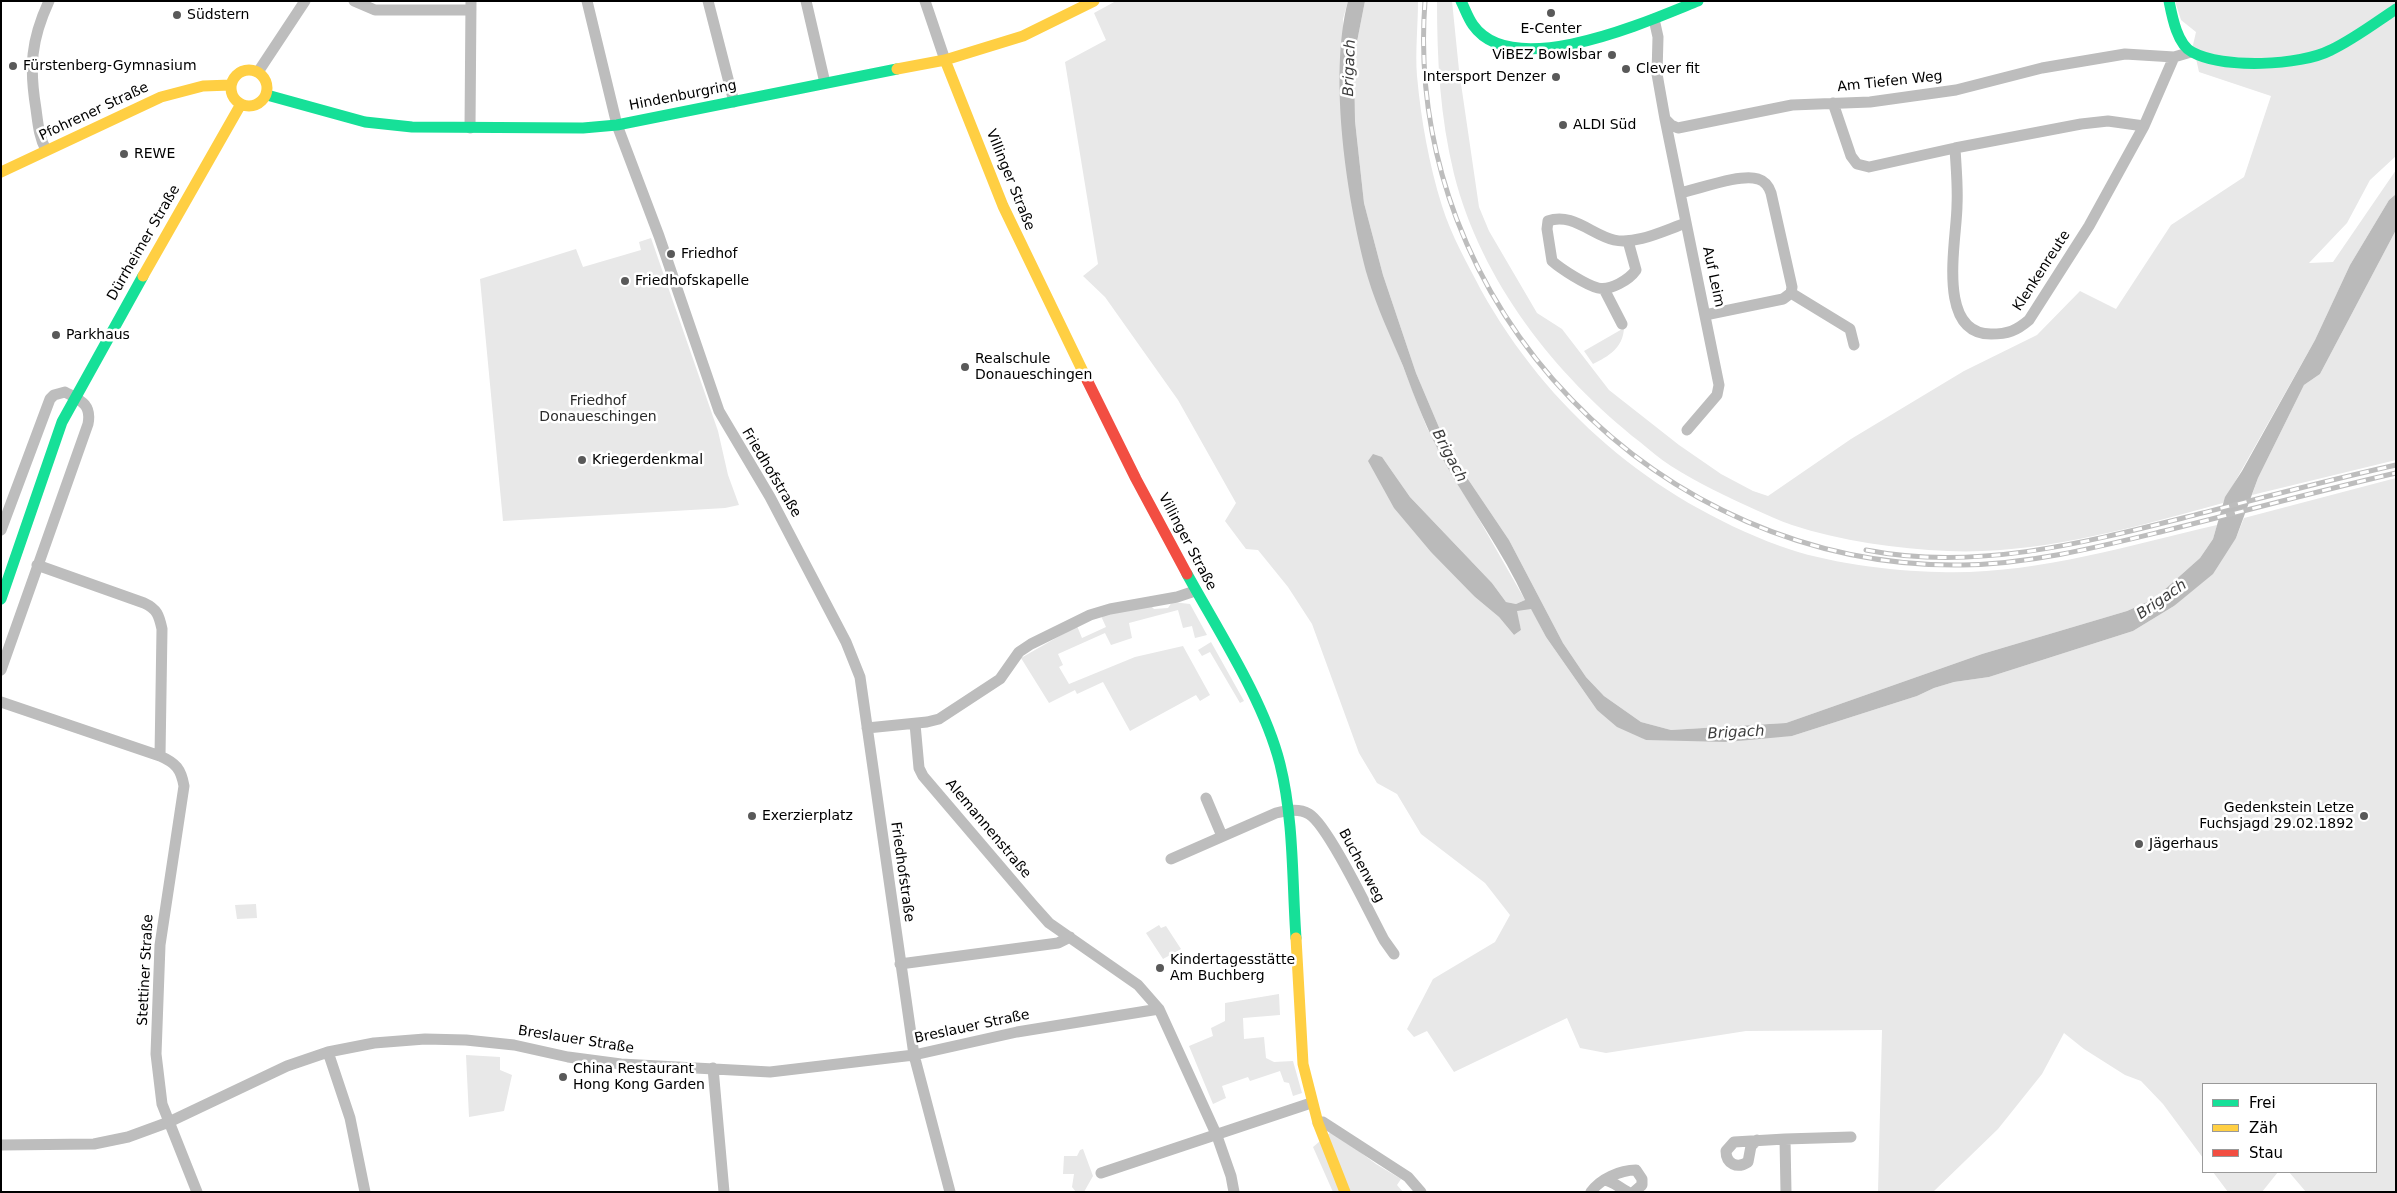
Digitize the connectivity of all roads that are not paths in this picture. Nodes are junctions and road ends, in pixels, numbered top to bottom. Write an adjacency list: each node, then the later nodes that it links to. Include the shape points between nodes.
1 (48, 1): 30 (street, via 37,30 31,70 40,139)
2 (305, 1): 18 (street)
3 (354, 1): 12 (street, via 375,10)
4 (587, 1): 26 (street, Friedhofstraße)
5 (708, 1): 22 (street)
6 (806, 1): 19 (street)
7 (925, 1): 17 (street, Villinger Straße)
8 (1094, 1): 17 (main road, Hindenburgring, via 1023,36)
9 (1461, 1): 14 (main road, via 1473,26 1509,48 1526,50 1576,44)
10 (1698, 1): 14 (main road)
11 (2170, 1): 15 (main road, via 2174,23)
12 (471, 6): 28 (street)
13 (2396, 9): 15 (main road, via 2330,50 2278,64 2224,61)
14 (1654, 19): 25 (street, via 1658,37 1657,74)
15 (2191, 52): 16 (street, Am Tiefen Weg)
16 (2174, 57): 23 (street, Am Tiefen Weg, via 2125,54 2042,68 1956,90 1870,102); 27 (street, Klenkenreute)
17 (945, 60): 19 (main road, Hindenburgring); 44 (main road, Villinger Straße, via 1031,268)
18 (258, 72): 20 (main road, via 242,71); 21 (main road, via 266,79)
19 (825, 83): 22 (main road, Hindenburgring)
20 (231, 85): 24 (main road, via 233,96); 30 (main road, Pfohrener Straße, via 203,86 161,97)
21 (267, 95): 24 (main road, via 255,106); 28 (main road, Hindenburgring, via 365,122)
22 (734, 102): 26 (main road, Hindenburgring)
23 (1833, 103): 25 (street, Am Tiefen Weg, via 1792,105 1692,127 1678,128); 29 (street, via 1851,156 1857,164 1868,168)
24 (241, 104): 40 (main road, Dürrheimer Straße)
25 (1665, 120): 32 (street, Auf Leim)
26 (617, 125): 28 (main road, Hindenburgring); 49 (street, Friedhofstraße, via 719,411 770,497 853,656 860,677)
27 (2144, 126): 29 (street, via 2108,122 2081,124); 29 (street, Klenkenreute, via 2089,226 2029,320 2008,334 1986,334 1971,328 1957,311 1952,289 1958,204)
28 (470, 128)
29 (1955, 148)
30 (46, 150): 31 (main road, Pfohrener Straße)
31 (1, 172)
32 (1680, 193): 33 (street, Auf Leim); 36 (street, via 1744,178 1759,179 1765,183 1771,193)
33 (1686, 223): 34 (street); 37 (street, Auf Leim)
34 (1628, 241): 35 (street, via 1636,270); 35 (street, via 1614,240 1583,225 1556,218 1548,221 1552,261 1596,288)
35 (1604, 289): 38 (street)
36 (1791, 292): 37 (street, via 1782,299); 39 (street, via 1850,329)
37 (1705, 315): 41 (street, Auf Leim, via 1719,385 1718,395)
38 (1622, 324)
39 (1854, 345)
40 (74, 397): 42 (street, via 65,392 50,399); 43 (street, via 88,406 88,424); 45 (main road, Dürrheimer Straße, via 62,422)
41 (1687, 430)
42 (1, 530)
43 (37, 565): 46 (street); 50 (street, via 144,603 159,614 162,629)
44 (1195, 591): 48 (street, via 1110,609 1082,619 1019,652 1000,679 939,718); 52 (main road, Villinger Straße, via 1265,718 1286,782)
45 (1, 599)
46 (1, 670)
47 (1, 702): 50 (street, Stettiner Straße)
48 (915, 724): 49 (street); 55 (street, Alemannenstraße, via 919,768 923,776 1049,923)
49 (867, 728): 57 (street, Friedhofstraße)
50 (160, 756): 63 (street, Stettiner Straße, via 175,763 182,773 184,786 160,945 156,1054 162,1104)
51 (1206, 798): 53 (street)
52 (1288, 810): 53 (street); 56 (street, Buchenweg, via 1303,811 1321,824); 62 (main road, Villinger Straße, via 1303,1064)
53 (1222, 836): 54 (street)
54 (1172, 858)
55 (1070, 937): 57 (street, via 1058,943); 58 (street, Alemannenstraße, via 1138,984)
56 (1394, 954)
57 (900, 964): 60 (street, Friedhofstraße)
58 (1159, 1008): 60 (street, Breslauer Straße, via 1017,1032); 65 (street, Alemannenstraße)
59 (328, 1052): 61 (street, Breslauer Straße, via 374,1043 466,1040 621,1064); 63 (street, Breslauer Straße, via 263,1077); 73 (street, via 350,1118)
60 (914, 1055): 61 (street, Breslauer Straße, via 770,1072); 75 (street, Friedhofstraße)
61 (713, 1068): 74 (street)
62 (1311, 1103): 64 (main road, Villinger Straße); 65 (street)
63 (168, 1122): 69 (street, Breslauer Straße, via 128,1137 94,1144); 72 (street, Stettiner Straße)
64 (1318, 1123): 77 (main road, Villinger Straße); 78 (street, via 1323,1122 1408,1177)
65 (1217, 1136): 70 (street); 76 (street, Alemannenstraße)
66 (1851, 1137): 67 (street)
67 (1785, 1139): 68 (street); 82 (street)
68 (1757, 1140)
69 (1, 1145)
70 (1101, 1173)
71 (1605, 1180): 79 (street); 80 (street, via 1615,1181); 81 (street, via 1625,1170 1636,1170 1642,1186)
72 (197, 1192)
73 (365, 1192)
74 (724, 1192)
75 (950, 1192)
76 (1234, 1192)
77 (1345, 1192)
78 (1421, 1192)
79 (1591, 1192)
80 (1628, 1192)
81 (1634, 1192)
82 (1786, 1192)

